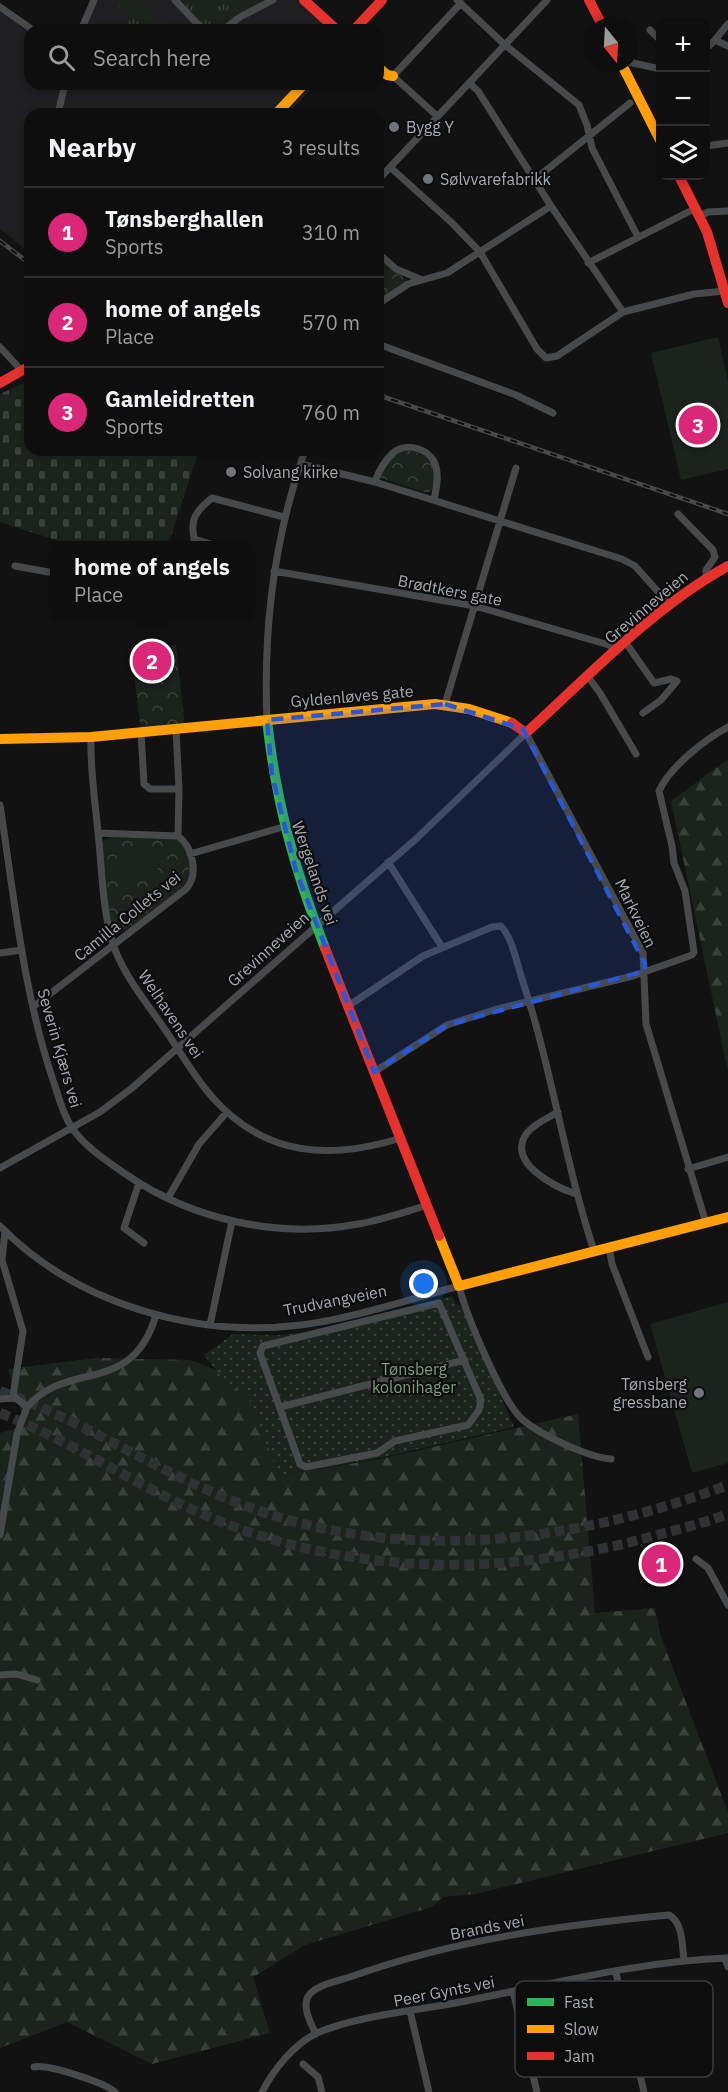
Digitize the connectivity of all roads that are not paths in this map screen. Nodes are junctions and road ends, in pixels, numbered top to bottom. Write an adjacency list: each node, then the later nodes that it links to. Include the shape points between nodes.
1 (94, 0): 12 (street)
2 (273, 0): 14 (street)
3 (304, 0): 15 (main road)
4 (382, 0): 16 (main road)
5 (547, 0): 21 (street)
6 (589, 0): 10 (main road)
7 (177, 2): 13 (street)
8 (459, 2): 21 (street); 28 (street)
9 (0, 7): 11 (street)
10 (598, 18)
11 (24, 24)
12 (84, 24)
13 (197, 24)
14 (231, 24)
15 (330, 24)
16 (360, 24)
17 (728, 24): 20 (street)
18 (650, 30): 19 (street)
19 (656, 36)
20 (714, 41): 22 (street); 23 (street)
21 (504, 44): 29 (street); 37 (street, via 575,101 584,115)
22 (710, 45)
23 (728, 46)
24 (638, 65): 25 (street)
25 (656, 68)
26 (384, 72): 28 (main road)
27 (629, 72): 36 (main road)
28 (393, 76): 35 (street)
29 (469, 83): 35 (street); 42 (street, via 478,91)
30 (64, 90): 33 (street)
31 (298, 90): 34 (main road)
32 (630, 103): 37 (street)
33 (59, 108)
34 (282, 108)
35 (437, 116): 40 (street)
36 (656, 131)
37 (589, 136): 42 (street); 47 (street)
38 (728, 143): 39 (street)
39 (710, 146)
40 (390, 166): 41 (street); 48 (street)
41 (384, 173)
42 (534, 180): 44 (street)
43 (681, 180): 46 (main road)
44 (551, 206): 48 (street); 50 (street)
45 (728, 211): 46 (street)
46 (698, 212): 47 (street); 52 (main road)
47 (638, 237): 50 (street)
48 (480, 252): 51 (street, via 447,273); 55 (street, via 546,358 557,356)
49 (384, 258): 51 (street, via 396,269)
50 (588, 264): 55 (street)
51 (420, 279): 53 (street)
52 (726, 291): 54 (main road); 55 (street, via 694,294)
53 (384, 300)
54 (728, 303)
55 (623, 312)
56 (384, 346): 61 (street, via 516,395)
57 (0, 348): 58 (street)
58 (24, 367)
59 (24, 370): 60 (main road)
60 (0, 382)
61 (553, 413)
62 (304, 456): 63 (street, Wergelands vei)
63 (301, 464): 65 (street); 68 (street, Wergelands vei)
64 (516, 468): 69 (street)
65 (375, 482): 66 (street); 66 (street, via 393,453 406,448 420,449 436,465)
66 (434, 500): 69 (street)
67 (678, 514): 75 (street, via 713,550)
68 (284, 517): 70 (street, via 212,498 192,518); 73 (street, Wergelands vei)
69 (500, 521): 76 (street, via 632,563); 77 (street)
70 (195, 541)
71 (15, 566): 74 (street)
72 (728, 566): 75 (main road, Grevinneveien)
73 (274, 571): 77 (street, Brødtkers gate); 83 (street, Wergelands vei, via 265,644)
74 (50, 572)
75 (706, 577): 76 (main road, Grevinneveien)
76 (669, 604): 78 (main road, Grevinneveien)
77 (475, 606): 79 (street, Brødtkers gate, via 609,645); 81 (street)
78 (626, 643): 79 (main road, Grevinneveien); 82 (street, via 654,683 677,681 670,692)
79 (617, 651): 80 (main road, Grevinneveien)
80 (588, 677): 87 (main road, Grevinneveien); 90 (street)
81 (446, 704): 83 (main road, Gyldenløves gate); 87 (main road, Gyldenløves gate, via 517,725)
82 (643, 713)
83 (267, 720): 85 (main road, Gyldenløves gate); 93 (main road, Wergelands vei, via 272,775)
84 (728, 728): 103 (street, via 668,775 659,791 674,863 685,891 694,952 689,958)
85 (176, 729): 86 (main road, Gyldenløves gate); 91 (street)
86 (141, 732): 88 (main road, Gyldenløves gate); 91 (street, via 144,784 150,789)
87 (526, 733): 97 (street, Grevinneveien); 103 (street, Markveien, via 638,942)
88 (91, 737): 89 (main road, Gyldenløves gate); 94 (street, Welhavens vei)
89 (0, 739)
90 (636, 754)
91 (179, 789): 95 (street)
92 (0, 805): 101 (street, Severin Kjærs vei)
93 (283, 827): 96 (street); 98 (main road, Wergelands vei)
94 (99, 833): 95 (street); 99 (street, Welhavens vei)
95 (178, 836): 96 (street, Camilla Collets vei)
96 (190, 854): 99 (street, Camilla Collets vei, via 194,870 190,885)
97 (388, 862): 98 (street, Grevinneveien); 100 (street)
98 (316, 925): 105 (main road, Wergelands vei); 107 (street, Grevinneveien)
99 (113, 944): 106 (street, Camilla Collets vei); 107 (street, Welhavens vei, via 126,971)
100 (442, 947): 104 (street, via 497,926 504,930); 105 (street)
101 (22, 950): 102 (street); 106 (street, Severin Kjærs vei)
102 (0, 953)
103 (645, 971): 104 (street); 115 (street, Markveien, via 646,1024)
104 (530, 1003): 108 (street, via 447,1025); 110 (street)
105 (348, 1006): 108 (main road, Wergelands vei)
106 (33, 1007): 111 (street, Severin Kjærs vei, via 46,1059)
107 (178, 1048): 109 (street, Welhavens vei); 111 (street, Grevinneveien, via 114,1102)
108 (374, 1072): 112 (main road, Wergelands vei)
109 (227, 1112): 112 (street, Welhavens vei, via 259,1133 304,1150 365,1150); 118 (street, via 199,1144)
110 (558, 1112): 117 (street); 117 (street, via 528,1132 523,1152 533,1171)
111 (72, 1128): 114 (street, Grevinneveien); 116 (street, Severin Kjærs vei, via 95,1151)
112 (401, 1138): 119 (main road, Wergelands vei)
113 (728, 1157): 115 (street)
114 (0, 1168)
115 (688, 1169): 122 (street, Markveien)
116 (139, 1183): 118 (street, Severin Kjærs vei); 124 (street, via 124,1228)
117 (576, 1194): 126 (street)
118 (168, 1198): 121 (street, Severin Kjærs vei)
119 (428, 1205): 121 (street, Severin Kjærs vei, via 380,1220 334,1227 270,1228); 127 (main road, Wergelands vei)
120 (728, 1217): 122 (main road, Trudvangveien)
121 (232, 1221): 129 (street)
122 (706, 1223): 125 (main road, Trudvangveien)
123 (2, 1229): 128 (street, Trudvangveien, via 61,1274); 133 (street, via 2,1260 23,1330 13,1396)
124 (144, 1242)
125 (609, 1247): 126 (main road, Trudvangveien); 130 (street)
126 (594, 1251): 127 (main road, Trudvangveien)
127 (459, 1286): 129 (street, Trudvangveien, via 300,1325); 135 (street, via 508,1402 523,1420 588,1455)
128 (156, 1315): 129 (street, Trudvangveien); 133 (street, via 145,1342 127,1363 47,1390)
129 (210, 1325)
130 (648, 1357)
131 (465, 1360): 134 (street); 134 (street, via 481,1400 471,1422 395,1441 377,1453 303,1466); 134 (street, via 439,1303 284,1339 262,1346 261,1350)
132 (0, 1399): 133 (street, via 14,1398)
133 (27, 1407): 136 (street, via 16,1434)
134 (280, 1407)
135 (611, 1459)
136 (0, 1535)
137 (696, 1559): 138 (street, via 708,1568)
138 (728, 1605)
139 (0, 1675): 140 (street, via 16,1674)
140 (37, 1680)
141 (727, 1958): 142 (street, Peer Gynts vei); 143 (street)
142 (684, 1960): 144 (street, Peer Gynts vei); 150 (street, Brands vei, via 680,1930 669,1915 508,1934 407,1958 309,1994 309,2020)
143 (728, 1967)
144 (616, 1972): 145 (street, Peer Gynts vei); 146 (street)
145 (567, 1981)
146 (618, 1981)
147 (513, 1991): 148 (street); 149 (street, Peer Gynts vei)
148 (515, 1999)
149 (410, 2011): 150 (street, Peer Gynts vei); 158 (street)
150 (316, 2034): 156 (street, Peer Gynts vei, via 300,2044)
151 (303, 2064): 157 (street, via 318,2077)
152 (34, 2067): 155 (street, via 107,2086)
153 (533, 2077): 159 (street)
154 (640, 2077): 160 (street)
155 (115, 2092)
156 (262, 2092)
157 (322, 2092)
158 (429, 2092)
159 (537, 2092)
160 (644, 2092)

